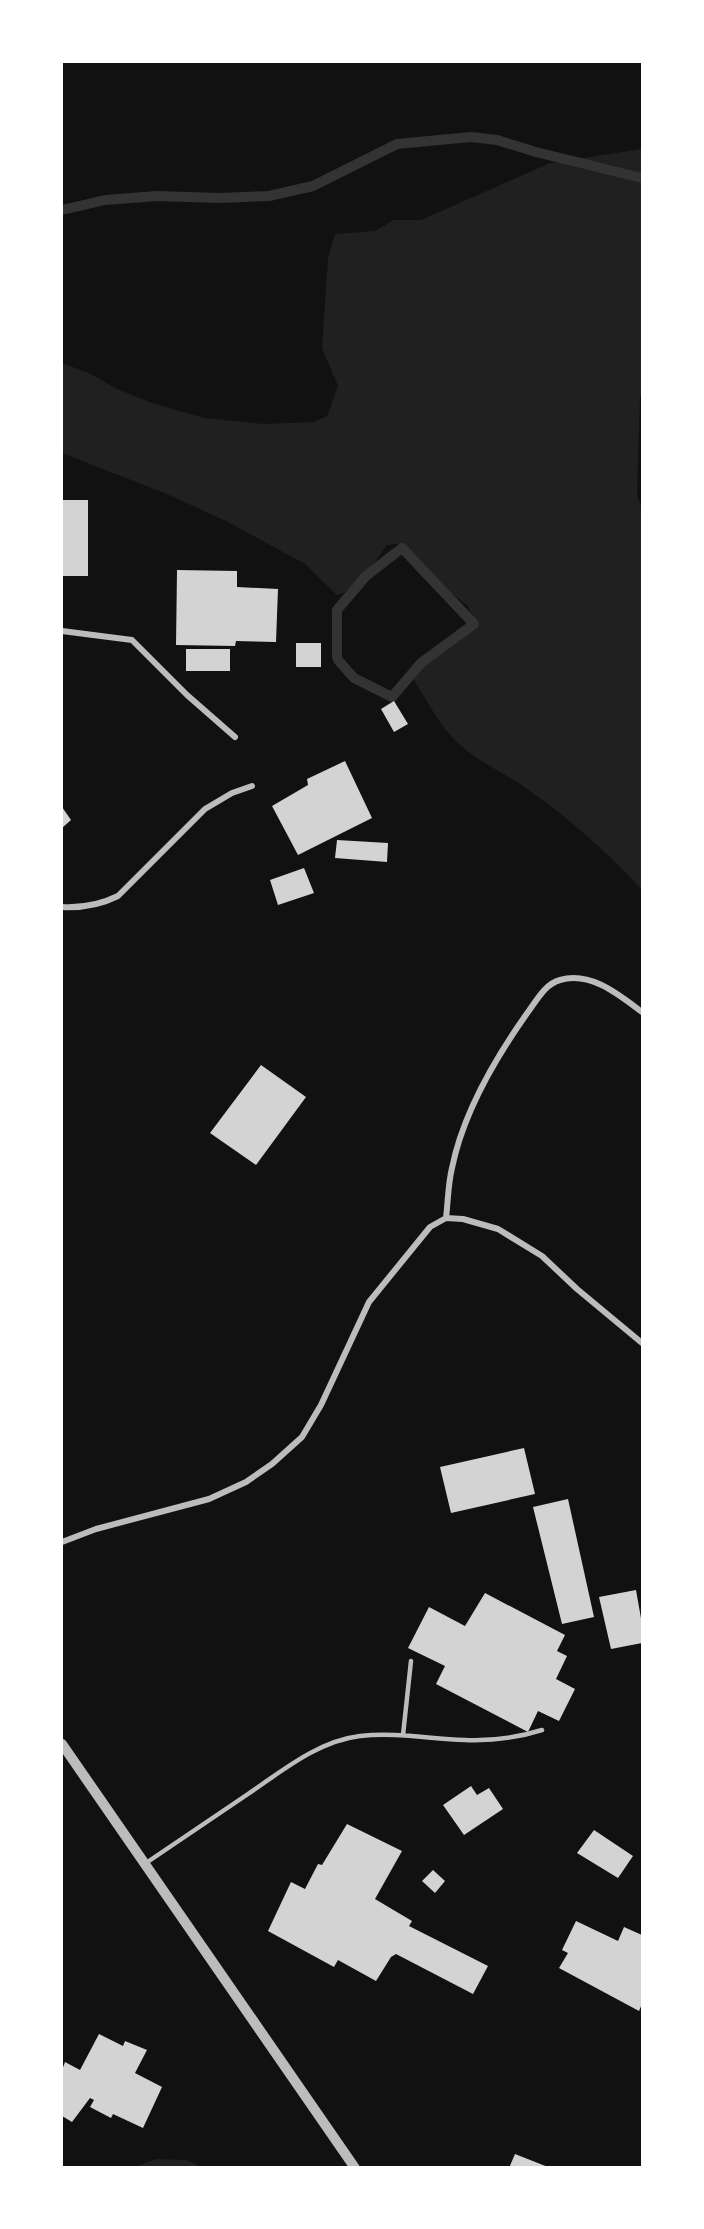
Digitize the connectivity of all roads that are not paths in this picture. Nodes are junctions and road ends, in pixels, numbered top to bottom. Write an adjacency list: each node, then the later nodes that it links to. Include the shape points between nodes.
1 (62, 631): 2 (street, via 132,640)
2 (235, 737)
3 (252, 786): 4 (street, via 205,809 118,896 104,903)
4 (62, 907)
5 (642, 1012): 6 (street, via 594,981 571,978 546,987 502,1049 464,1126 452,1168)
6 (446, 1218): 7 (street, via 498,1229 542,1256); 8 (street, via 430,1227 369,1302 302,1437 272,1464 246,1482 209,1499)
7 (642, 1343)
8 (62, 1542)
9 (411, 1661): 11 (lane)
10 (542, 1730): 11 (lane, via 510,1738 466,1741)
11 (403, 1735): 13 (lane, via 360,1736 317,1749)
12 (62, 1744): 13 (street)
13 (146, 1863): 14 (street)
14 (355, 2168)

